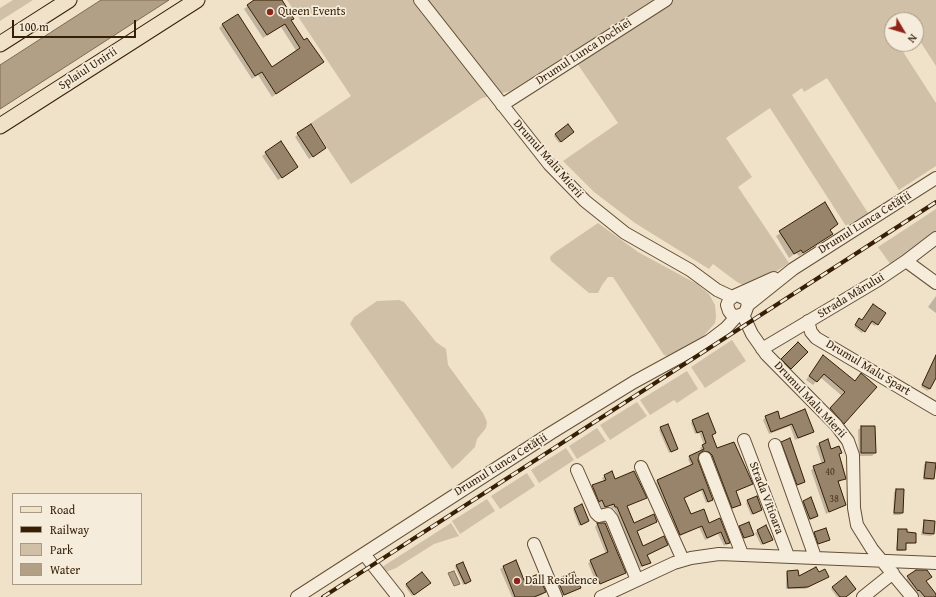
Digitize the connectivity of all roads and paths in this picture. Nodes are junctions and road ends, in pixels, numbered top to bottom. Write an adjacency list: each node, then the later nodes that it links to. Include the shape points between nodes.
1 (69, 0): 5 (main road)
2 (197, 0): 7 (main road, Splaiul Unirii)
3 (420, 0): 6 (street, Drumul Malu Mierii)
4 (666, 0): 6 (street, Drumul Lunca Dochiei)
5 (0, 44)
6 (502, 105): 12 (street, Drumul Malu Mierii, via 549,164 597,212 625,233 697,274)
7 (0, 126)
8 (936, 178): 12 (street, Drumul Lunca Cetății)
9 (936, 238): 10 (street, Strada Mărului)
10 (906, 261): 11 (street); 13 (street, Strada Mărului)
11 (936, 283)
12 (736, 306): 14 (street, Drumul Malu Mierii); 23 (street, Drumul Lunca Cetății, via 726,328 709,341 582,414)
13 (808, 321): 14 (street, Strada Mărului); 16 (street, Drumul Malu Spart, via 816,338)
14 (762, 349): 28 (street, Drumul Malu Mierii, via 836,425 848,441 853,455 855,517 861,533)
15 (936, 395): 16 (street)
16 (933, 408)
17 (744, 440): 25 (street, Strada Vitioara)
18 (775, 445): 26 (street, Strada Vitioara)
19 (705, 458): 24 (street)
20 (642, 467): 27 (street)
21 (577, 470): 31 (street, via 596,514 608,514 612,519)
22 (534, 544): 34 (street)
23 (364, 554): 32 (street, Drumul Lunca Cetății); 33 (street)
24 (742, 554): 25 (street); 27 (street, via 706,555)
25 (788, 556): 26 (street)
26 (815, 557): 28 (street)
27 (683, 560): 31 (street)
28 (882, 560): 29 (street); 30 (street, Drumul Malu Mierii)
29 (936, 563)
30 (893, 573): 36 (street); 37 (street, Drumul Malu Mierii)
31 (637, 580): 35 (street)
32 (297, 597)
33 (398, 597)
34 (556, 597)
35 (601, 597)
36 (863, 597)
37 (912, 597)

